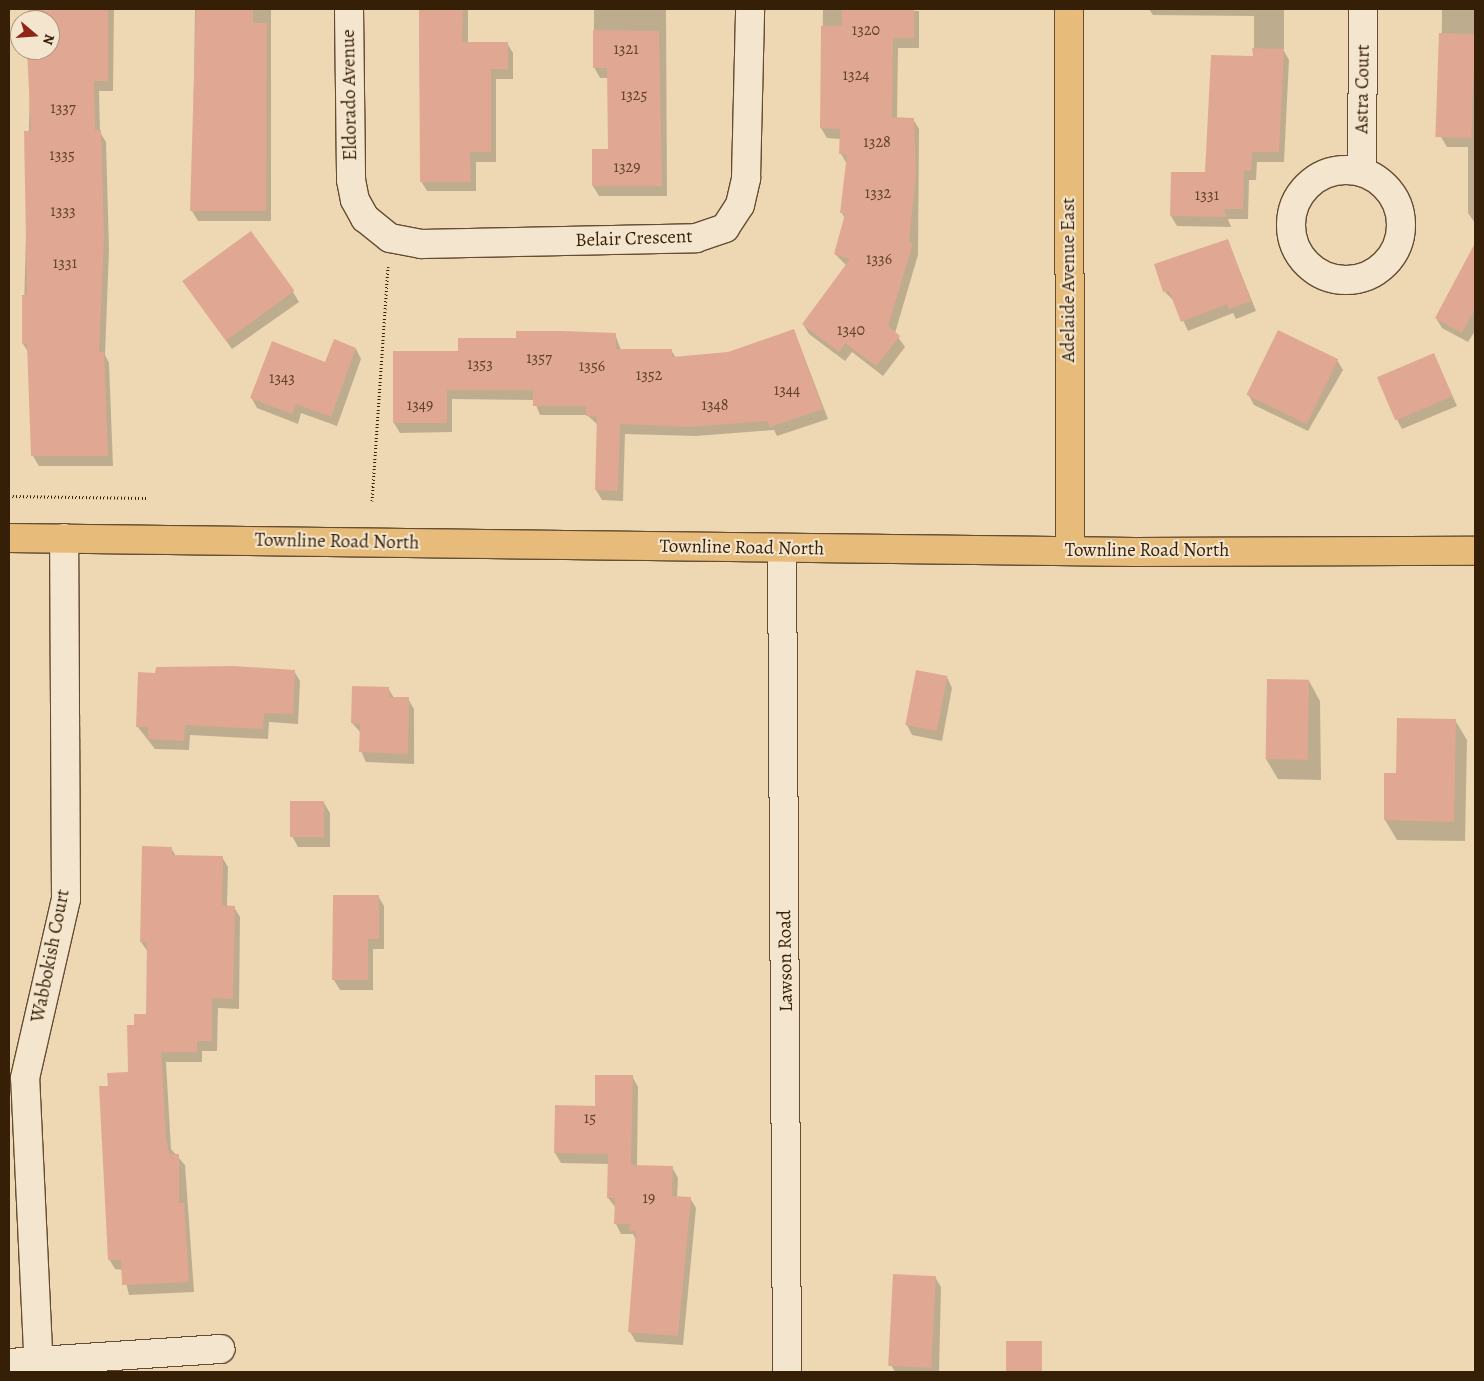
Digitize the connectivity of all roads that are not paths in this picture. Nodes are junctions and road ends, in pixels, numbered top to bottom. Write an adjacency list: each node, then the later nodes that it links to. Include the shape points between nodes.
1 (349, 9): 6 (street, Eldorado Avenue)
2 (750, 9): 6 (street, Belair Crescent, via 746,178 740,205 725,228 696,238 421,244 390,238 366,218)
3 (1069, 9): 10 (main road, Adelaide Avenue East)
4 (1364, 9): 5 (street, Astra Court)
5 (1362, 169): 5 (street, via 1380,181 1396,202 1402,228 1398,245 1389,260 1360,280 1325,277 1298,253 1292,235 1295,207 1310,184 1326,174)
6 (351, 180)
7 (9, 538): 8 (main road, Townline Road North)
8 (64, 538): 9 (main road, Townline Road North); 14 (street, Wabbokish Court, via 66,899 25,1078)
9 (782, 549): 10 (main road, Townline Road North); 15 (street, Lawson Road)
10 (1070, 551): 11 (main road, Townline Road North)
11 (1475, 551)
12 (221, 1349): 14 (street)
13 (9, 1363): 14 (street)
14 (39, 1366)
15 (787, 1372)

